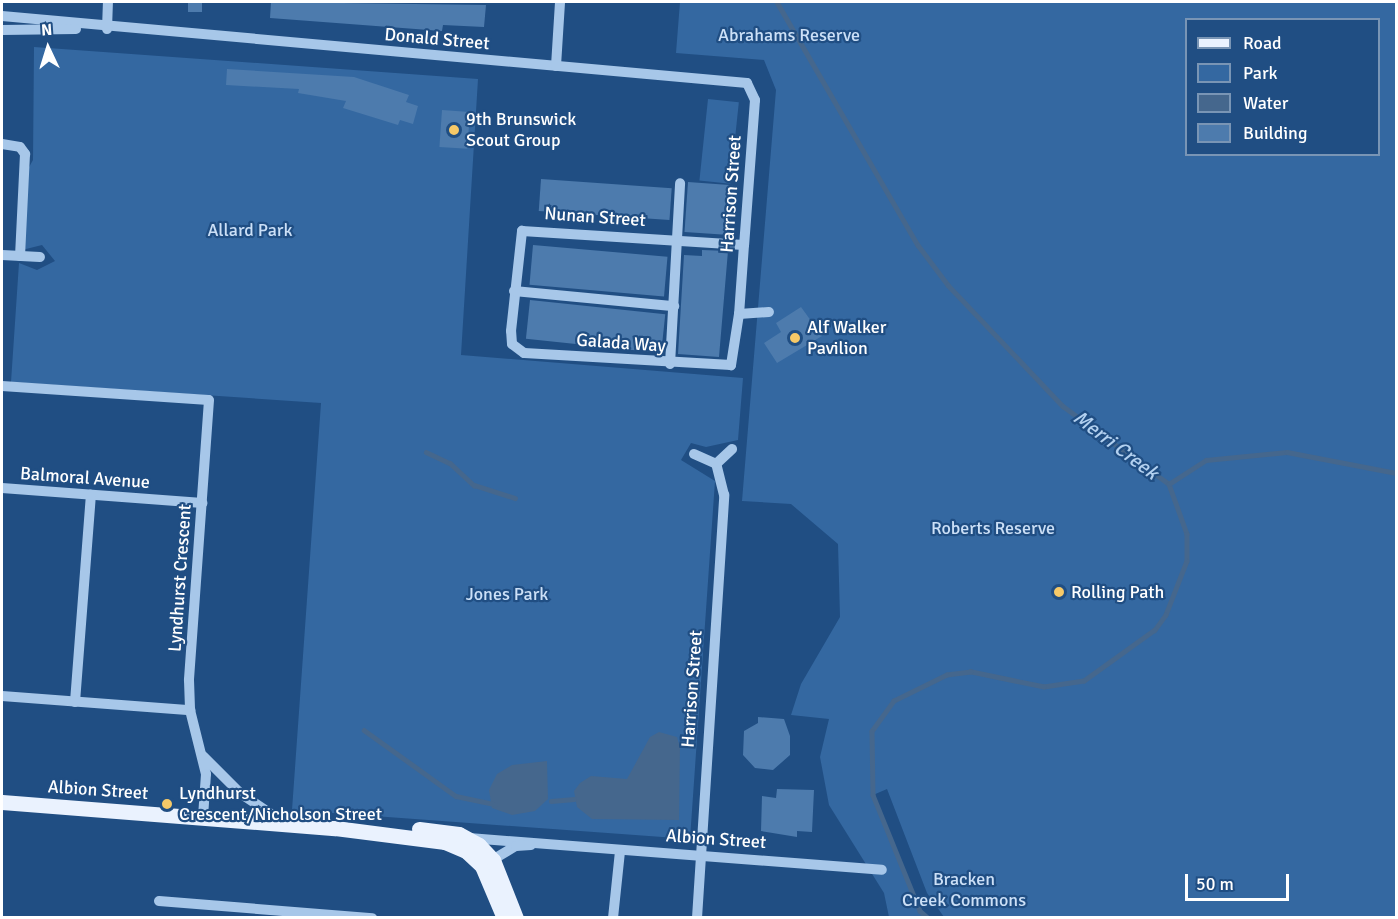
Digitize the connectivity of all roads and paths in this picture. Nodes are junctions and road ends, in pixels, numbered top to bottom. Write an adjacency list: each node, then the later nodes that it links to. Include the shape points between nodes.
1 (108, 2): 4 (street)
2 (560, 2): 6 (street)
3 (2, 16): 4 (street, Donald Street)
4 (107, 29): 5 (street, Donald Street); 6 (street, Donald Street)
5 (2, 30)
6 (556, 66): 7 (street, Donald Street, via 737,80 752,87)
7 (755, 96): 11 (street, Harrison Street)
8 (2, 144): 13 (street, via 20,147 25,154)
9 (680, 183): 10 (street)
10 (676, 240): 11 (street, Nunan Street); 15 (street, Nunan Street, via 522,231); 16 (street)
11 (744, 245): 18 (street, Harrison Street)
12 (2, 255): 13 (street)
13 (20, 256): 14 (street)
14 (40, 257)
15 (514, 291): 16 (street); 19 (street, Nunan Street)
16 (674, 306): 20 (street)
17 (769, 312): 18 (street)
18 (739, 314): 21 (street, Harrison Street)
19 (512, 344): 20 (street, Galada Way, via 524,352)
20 (670, 364): 21 (street, Galada Way)
21 (731, 365)
22 (2, 386): 28 (street, Lyndhurst Crescent, via 209,400)
23 (732, 449): 25 (street)
24 (694, 454): 25 (street)
25 (716, 464): 40 (street, Harrison Street, via 724,495)
26 (2, 488): 27 (street, Balmoral Avenue)
27 (91, 495): 28 (street, Balmoral Avenue); 30 (street)
28 (202, 504): 31 (street, Lyndhurst Crescent)
29 (2, 696): 30 (street)
30 (75, 702): 31 (street)
31 (190, 710): 32 (street, Lyndhurst Crescent)
32 (203, 756): 34 (street, Lyndhurst Crescent); 35 (street, Lyndhurst Crescent, via 240,793)
33 (2, 802): 34 (main road, Albion Street)
34 (203, 817): 35 (main road, Albion Street)
35 (285, 824): 36 (main road, Albion Street)
36 (335, 828): 37 (main road, Albion Street, via 413,828); 41 (main road, Albion Street, via 446,842)
37 (469, 838): 38 (street, Albion Street, via 508,837); 41 (main road)
38 (547, 844): 39 (street, Albion Street); 41 (street, Albion Street, via 516,846)
39 (621, 851): 40 (street, Albion Street); 47 (street)
40 (700, 857): 42 (street, Albion Street); 48 (street, Harrison Street)
41 (488, 863): 45 (main road); 46 (main road)
42 (882, 870)
43 (159, 901): 44 (street)
44 (372, 918)
45 (504, 918)
46 (516, 918)
47 (613, 918)
48 (697, 918)

